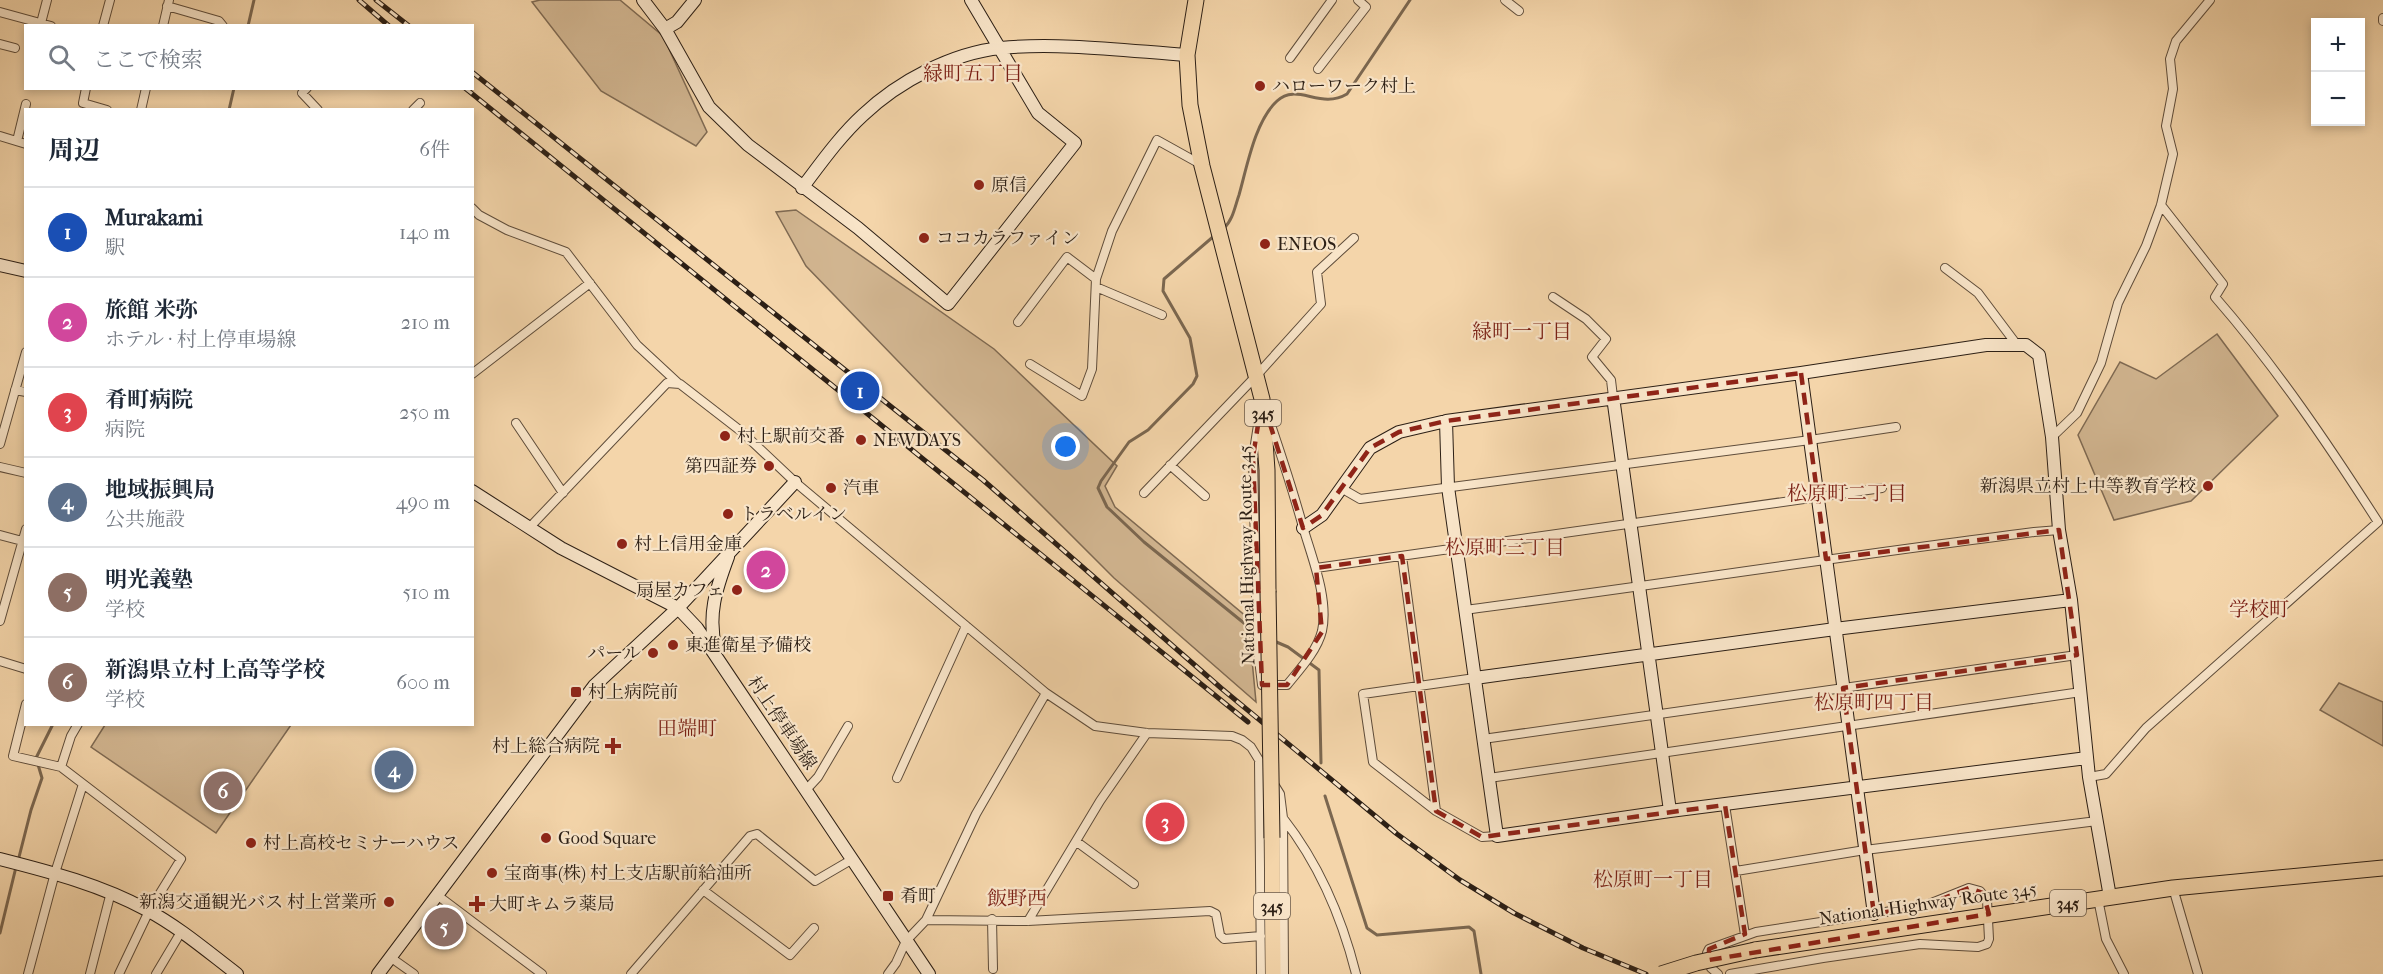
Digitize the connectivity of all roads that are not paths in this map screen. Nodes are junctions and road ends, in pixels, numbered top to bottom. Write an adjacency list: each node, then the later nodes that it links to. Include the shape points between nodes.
1 (47, 0): 14 (street)
2 (110, 0): 16 (street)
3 (643, 0): 19 (street)
4 (695, 0): 19 (street)
5 (971, 0): 22 (street)
6 (1196, 0): 23 (highway, National Highway Route 345 / 345)
7 (1332, 0): 24 (street)
8 (1358, 0): 25 (street, via 1366,7)
9 (1505, 0): 12 (street)
10 (2210, 0): 39 (street, via 2176,40 2170,59 2173,89 2166,126 2173,154)
11 (168, 3): 17 (street); 18 (street)
12 (1520, 11)
13 (0, 12): 14 (street)
14 (41, 23): 15 (street)
15 (44, 24)
16 (104, 24)
17 (163, 24)
18 (221, 24)
19 (665, 29): 38 (street, via 709,106 748,145)
20 (0, 44): 21 (street)
21 (15, 48)
22 (1001, 48): 23 (street); 38 (street, via 939,66 884,97 844,135); 38 (street, via 1038,113 1075,143 948,304 858,228)
23 (1187, 55): 37 (highway, National Highway Route 345 / 345, via 1193,124)
24 (1290, 58)
25 (1318, 69)
26 (86, 90): 31 (street, via 83,103)
27 (146, 90): 32 (street)
28 (305, 90): 33 (street, via 302,93)
29 (27, 104): 30 (street)
30 (26, 108)
31 (99, 108)
32 (141, 108)
33 (316, 108)
34 (24, 123): 36 (street)
35 (0, 136): 36 (street)
36 (21, 142)
37 (1202, 166): 46 (street, via 1157,140 1112,231); 55 (highway, National Highway Route 345 / 345)
38 (802, 188)
39 (2161, 205): 64 (street, via 2118,303 2101,363 2077,413); 119 (street, via 2223,284 2215,297 2302,409 2378,522 2146,728 2106,774)
40 (476, 218): 45 (street, via 566,252)
41 (1354, 238): 55 (street, via 1317,272 1321,304)
42 (0, 264): 44 (street)
43 (1945, 268): 50 (street, via 1978,293)
44 (24, 270)
45 (590, 283): 53 (street); 56 (street, via 637,345)
46 (1096, 283): 48 (street); 49 (street, via 1066,257); 52 (street, via 1092,369 1083,396)
47 (1553, 297): 59 (street, via 1586,319 1606,339 1592,357 1611,380)
48 (1161, 315)
49 (1018, 322)
50 (2017, 345): 54 (street, via 1986,345); 64 (street, via 2026,345 2038,355)
51 (24, 359): 57 (street)
52 (1030, 364)
53 (474, 372)
54 (1801, 373): 59 (street); 65 (street)
55 (1257, 375): 60 (highway, National Highway Route 345 / 345); 68 (street)
56 (680, 384): 71 (street, via 742,432); 76 (street, via 667,383)
57 (15, 390): 58 (street); 66 (street)
58 (24, 392)
59 (1613, 398): 61 (street); 67 (street)
60 (1262, 399): 82 (street); 90 (street, via 1253,457 1257,642 1262,685 1287,685 1312,653 1322,632); 169 (highway, National Highway Route 345 / 345, bridge, via 1267,470)
61 (1446, 421): 72 (street); 73 (street, via 1399,432 1370,448)
62 (516, 423): 76 (street)
63 (1896, 427): 65 (street)
64 (2052, 437): 83 (street)
65 (1810, 440): 67 (street); 79 (street)
66 (0, 444)
67 (1623, 464): 72 (street); 80 (street)
68 (1170, 465): 77 (street); 78 (street)
69 (0, 467): 70 (street)
70 (24, 473)
71 (795, 482): 87 (street); 96 (street)
72 (1448, 487): 73 (street, via 1360,499); 86 (street)
73 (1341, 488): 82 (street, via 1322,515)
74 (1882, 488): 79 (street)
75 (474, 492): 81 (street)
76 (563, 493): 81 (street)
77 (1144, 493)
78 (1205, 496)
79 (1818, 497): 80 (street); 89 (street)
80 (1631, 524): 86 (street); 91 (street)
81 (529, 528): 93 (street)
82 (1303, 528): 90 (street)
83 (2060, 530): 89 (street); 92 (street)
84 (0, 535): 85 (street)
85 (24, 541): 95 (street)
86 (1458, 548): 88 (street); 94 (street)
87 (731, 551): 93 (street); 100 (street, via 715,591 710,625)
88 (1402, 556): 90 (street); 104 (street)
89 (1826, 559): 91 (street); 97 (street)
90 (1316, 568)
91 (1639, 587): 94 (street); 98 (street)
92 (2071, 600): 97 (street); 99 (street)
93 (678, 608): 100 (street, 村上停車場線); 142 (street, via 594,686)
94 (1465, 610): 103 (street)
95 (0, 621)
96 (966, 626): 107 (street); 120 (street)
97 (1835, 628): 98 (street); 105 (street)
98 (1648, 655): 103 (street); 109 (street)
99 (2077, 655): 105 (street); 106 (street)
100 (718, 659): 124 (street, 村上停車場線)
101 (0, 661): 102 (street)
102 (24, 668)
103 (1474, 678): 104 (street); 114 (street)
104 (1419, 686): 126 (street); 126 (street, via 1363,694 1373,762)
105 (1843, 688): 109 (street); 112 (street)
106 (2080, 692): 112 (street); 116 (street)
107 (1046, 693): 113 (street, via 1095,726); 148 (street, via 976,814)
108 (24, 711): 118 (street, via 12,756)
109 (1656, 714): 114 (street); 115 (street)
110 (77, 726): 118 (street)
111 (848, 726): 124 (street)
112 (1848, 726): 115 (street); 123 (street)
113 (1147, 733): 117 (street, via 1232,736 1251,747); 131 (street)
114 (1483, 739): 121 (street)
115 (1662, 753): 121 (street); 127 (street)
116 (2087, 758): 119 (street); 123 (street)
117 (1259, 760): 128 (street, via 1280,794); 153 (street)
118 (61, 767): 122 (street)
119 (2090, 777): 129 (street)
120 (897, 778)
121 (1489, 778): 130 (street)
122 (83, 784): 137 (street); 144 (street, via 181,860)
123 (1857, 788): 125 (street); 132 (street)
124 (806, 791): 134 (street, 村上停車場線)
125 (1725, 805): 127 (street); 136 (street)
126 (1436, 811): 130 (street, via 1482,837)
127 (1670, 811): 130 (street)
128 (1282, 818): 170 (street); 171 (street, via 1308,853 1340,919)
129 (2097, 821): 132 (street); 143 (street)
130 (1497, 836)
131 (1077, 842): 138 (street); 149 (street)
132 (1865, 850): 136 (street); 145 (street)
133 (0, 859): 137 (street)
134 (851, 860): 140 (street, via 815,881 757,834 750,836); 154 (street, 村上停車場線)
135 (2383, 868): 139 (highway, National Highway Route 345 / 345)
136 (1736, 871): 152 (street)
137 (55, 873): 141 (street); 157 (street)
138 (1134, 884)
139 (2173, 888): 143 (highway, National Highway Route 345 / 345); 176 (street)
140 (704, 890): 150 (street, via 790,955); 165 (street)
141 (111, 892): 144 (street); 158 (street)
142 (436, 895): 155 (street); 164 (street)
143 (2104, 898): 146 (highway, National Highway Route 345 / 345); 175 (street, via 2106,939)
144 (149, 911): 151 (street); 159 (street)
145 (1874, 914): 146 (street, via 1924,906 1969,888 1983,894); 152 (street)
146 (1989, 914): 172 (highway, National Highway Route 345 / 345, bridge, via 1755,950); 174 (street, via 1989,939 1978,947 1920,944)
147 (992, 919): 148 (street); 149 (street); 156 (street)
148 (926, 920): 154 (street)
149 (1028, 921): 153 (street, via 1210,911 1216,914 1224,939)
150 (814, 928)
151 (180, 932): 160 (street); 161 (street)
152 (1745, 934): 173 (street, via 1709,949 1711,968)
153 (1261, 936): 168 (street)
154 (906, 941): 166 (street); 167 (street, 村上停車場線)
155 (390, 957): 162 (street); 163 (street)
156 (993, 969)
157 (28, 974)
158 (90, 974)
159 (119, 974)
160 (156, 974)
161 (237, 974)
162 (378, 974)
163 (414, 974)
164 (542, 974)
165 (631, 974)
166 (888, 974)
167 (929, 974)
168 (1261, 974)
169 (1273, 974)
170 (1284, 974)
171 (1356, 974)
172 (1661, 974)
173 (1718, 974)
174 (1730, 974)
175 (2124, 974)
176 (2198, 974)

